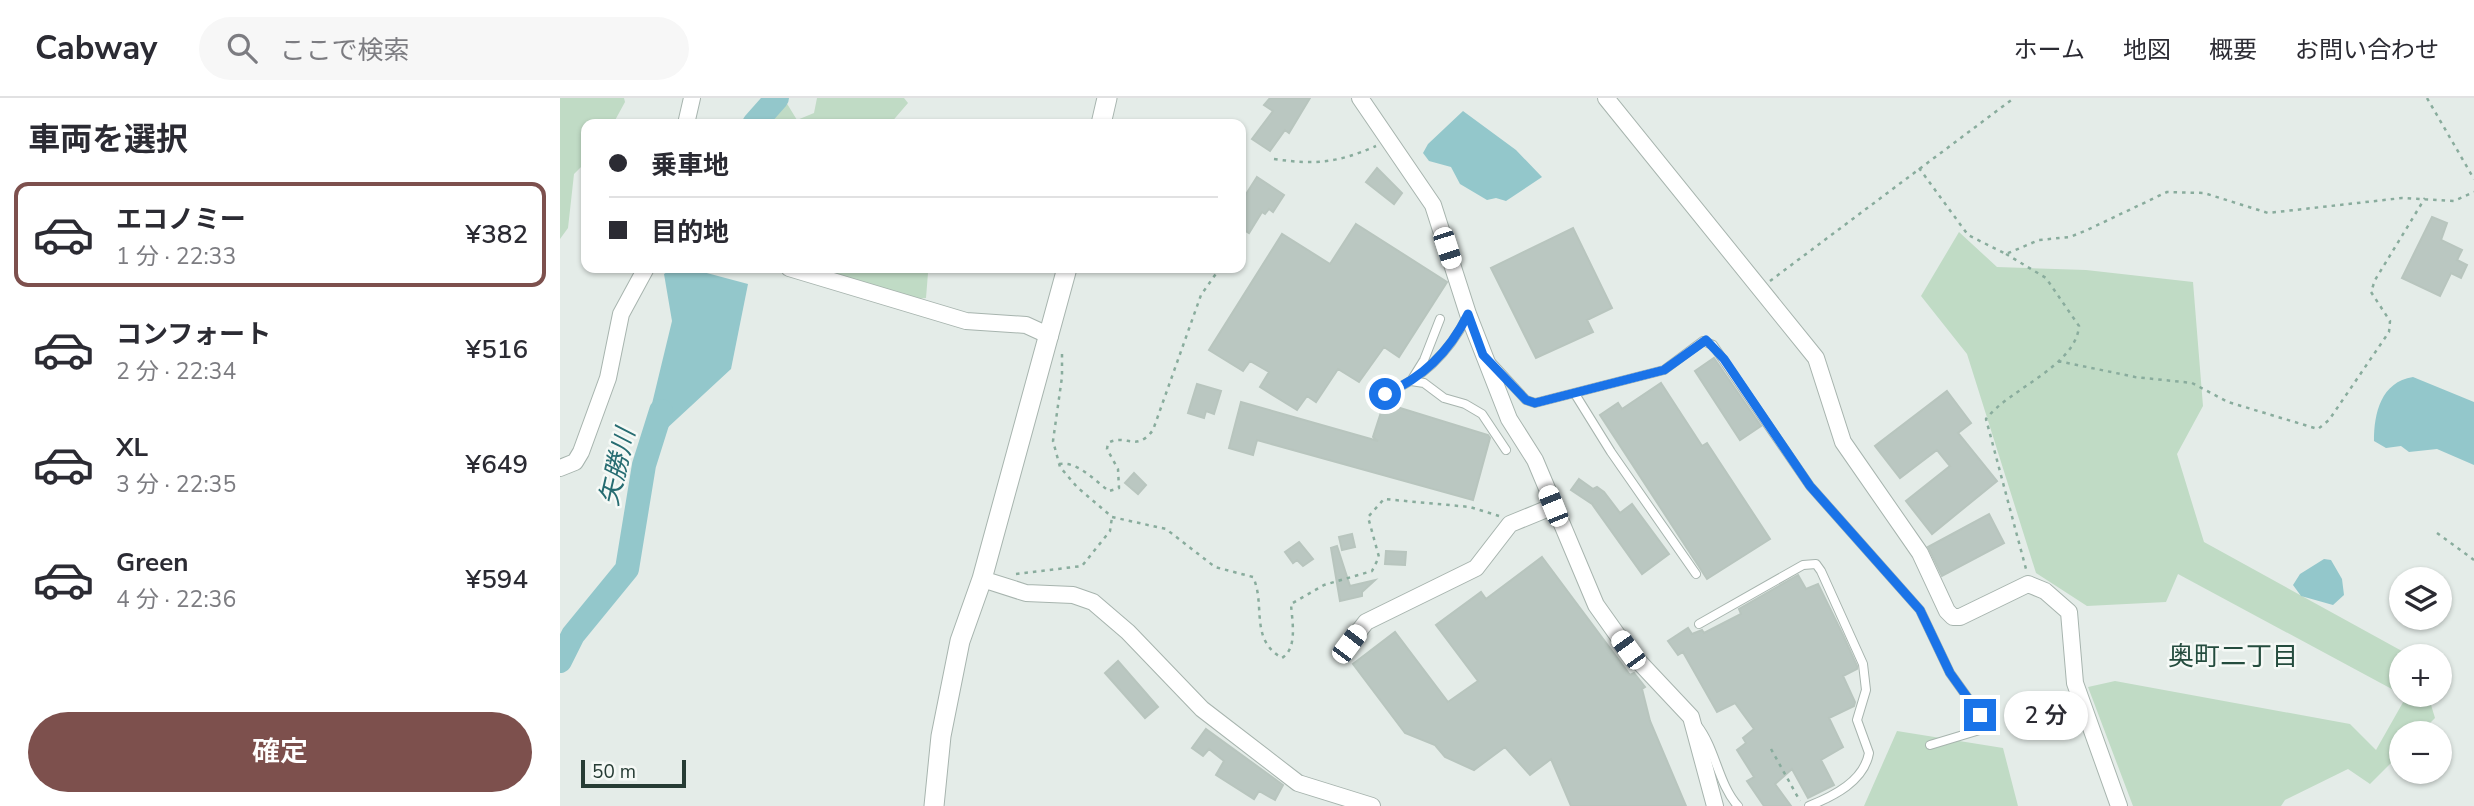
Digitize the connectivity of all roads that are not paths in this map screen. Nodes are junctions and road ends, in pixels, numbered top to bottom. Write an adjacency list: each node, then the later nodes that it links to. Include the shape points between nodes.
1 (692, 98): 5 (street)
2 (1107, 98): 6 (street)
3 (1360, 98): 10 (street, via 1433,205)
4 (1606, 98): 31 (street, via 1816,358 1843,442 1920,553 1947,611 1960,617 2028,584 2045,591 2069,612 2075,683)
5 (687, 119)
6 (1102, 119)
7 (643, 273): 18 (street, via 621,314 608,378 581,453 575,462)
8 (806, 273): 12 (street, via 966,321 1026,325)
9 (1066, 273): 12 (street)
10 (1468, 314): 13 (street); 14 (lane, via 1438,360)
11 (1440, 319): 14 (lane)
12 (1050, 336): 21 (street)
13 (1483, 355): 16 (lane, via 1526,400 1535,403); 19 (street)
14 (1411, 381): 15 (lane); 17 (lane, via 1424,383 1444,398 1482,414)
15 (1385, 394)
16 (1575, 394): 20 (lane); 25 (lane, via 1664,370 1703,341 1713,345 1810,486 1920,610 1950,673 1980,715 1983,729)
17 (1506, 450)
18 (560, 468)
19 (1553, 506): 23 (street, via 1510,524 1476,568 1366,622); 24 (street, via 1596,605 1628,650)
20 (1696, 574)
21 (989, 581): 26 (street, via 960,641 947,699); 27 (street, via 1026,593 1073,594 1093,603 1128,632 1202,709 1298,783)
22 (1699, 624): 30 (lane, via 1802,565 1816,564 1821,571 1863,664 1866,690 1857,720 1870,753 1861,775)
23 (1349, 644)
24 (1691, 717): 28 (street); 29 (lane, via 1706,737)
25 (1930, 746)
26 (934, 806)
27 (1372, 806)
28 (1715, 806)
29 (1738, 806)
30 (1809, 806)
31 (2119, 806)

